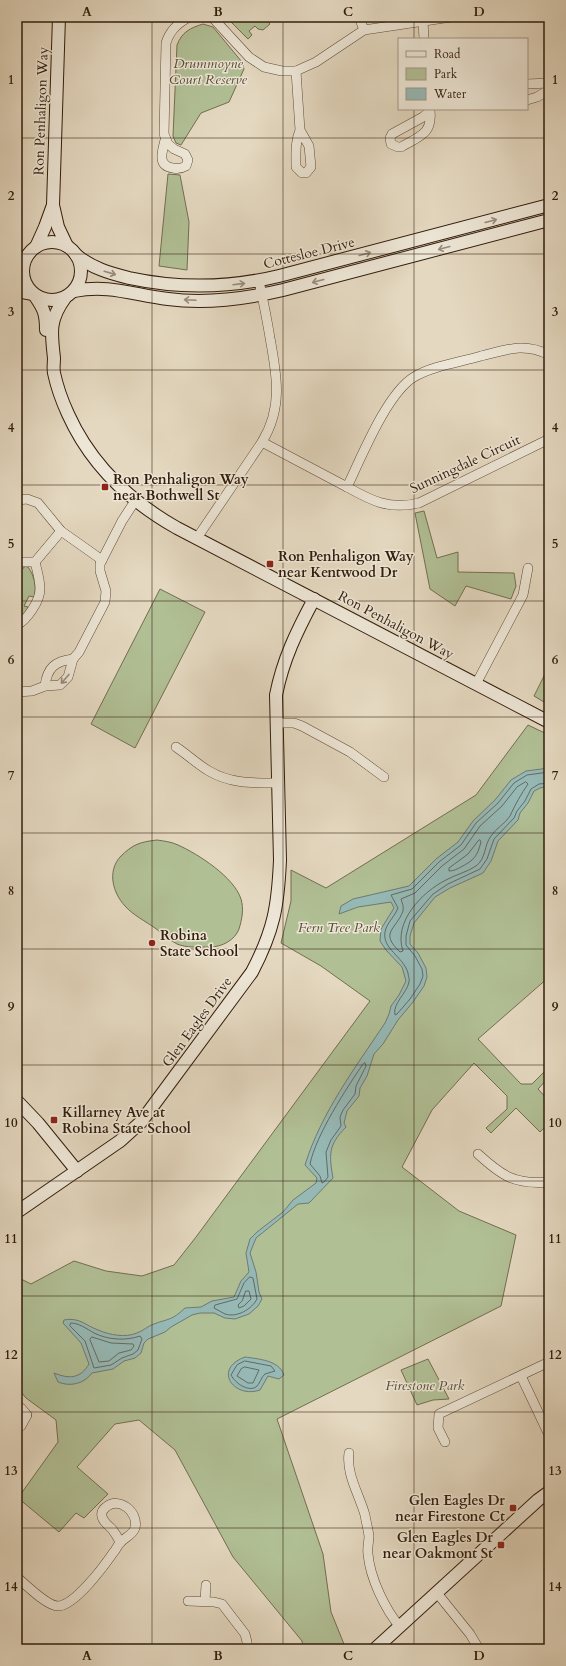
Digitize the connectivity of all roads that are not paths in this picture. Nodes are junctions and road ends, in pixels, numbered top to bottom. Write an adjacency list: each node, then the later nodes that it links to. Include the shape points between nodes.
1 (59, 17): 18 (street, Ron Penhaligon Way)
2 (190, 17): 16 (street, via 174,28 166,43 163,118)
3 (212, 17): 9 (street, via 249,57 264,68)
4 (359, 17): 7 (street)
5 (451, 17): 6 (street)
6 (423, 21): 7 (street); 8 (street)
7 (364, 30): 9 (street, via 316,62)
8 (424, 38)
9 (296, 71): 15 (street)
10 (549, 83): 11 (street)
11 (528, 84)
12 (549, 90): 13 (street)
13 (528, 100)
14 (430, 110): 14 (street, via 432,119 429,128 421,136 398,147 391,144 392,134 423,117)
15 (300, 130)
16 (165, 140)
17 (549, 205): 24 (street, Cottesloe Drive, one-way to 17)
18 (53, 206): 20 (street, Ron Penhaligon Way, via 58,227); 21 (street, Ron Penhaligon Way)
19 (549, 220): 28 (street, Cottesloe Drive, one-way to 28)
20 (67, 246): 21 (street, via 50,242); 22 (street)
21 (36, 247): 23 (street)
22 (76, 255): 24 (street, Cottesloe Drive, one-way to 24, via 107,272 164,284 208,287); 26 (street, via 81,273 79,283)
23 (21, 262): 27 (street, via 26,286)
24 (259, 281): 28 (street)
25 (17, 291): 27 (street)
26 (70, 294): 27 (street, via 52,301); 28 (street, Cottesloe Drive, one-way to 26, via 231,299 168,299 110,288 92,288); 30 (street, Ron Penhaligon Way, via 52,321)
27 (34, 295): 30 (street, Ron Penhaligon Way, via 46,316 46,354)
28 (262, 295): 32 (street, via 277,375 274,419)
29 (549, 355): 33 (street, via 517,347 428,371 411,379 387,408)
30 (54, 372): 35 (street, Ron Penhaligon Way, via 66,409 80,438 104,472)
31 (549, 439): 33 (street, Sunningdale Circuit, via 419,503 389,506)
32 (262, 442): 33 (street, Sunningdale Circuit); 37 (street)
33 (347, 487)
34 (17, 500): 36 (street, via 27,499 38,503)
35 (135, 501): 37 (street, Ron Penhaligon Way, via 159,518); 38 (street)
36 (61, 531): 38 (street); 40 (street)
37 (197, 538): 42 (street, Ron Penhaligon Way)
38 (102, 560): 44 (street, via 100,567 106,591 105,602)
39 (17, 562): 40 (street)
40 (35, 562): 43 (street, via 40,593 25,620)
41 (528, 568): 45 (street, via 523,595)
42 (314, 599): 45 (street, Ron Penhaligon Way); 49 (street, Glen Eagles Drive, via 292,642 281,671 276,695)
43 (17, 625)
44 (73, 659): 46 (street, via 52,666 47,674); 46 (street, one-way to 46, via 71,671 65,682 56,686)
45 (476, 684): 48 (street, Ron Penhaligon Way)
46 (45, 686): 47 (street, via 32,691)
47 (17, 692)
48 (549, 722)
49 (277, 723): 51 (street, via 294,723 302,726 350,752); 52 (street, Glen Eagles Drive)
50 (176, 748): 52 (street, via 208,771 226,780 241,783)
51 (384, 777)
52 (278, 783): 55 (street, Glen Eagles Drive, via 280,860 277,906 268,938 252,972 141,1122 120,1141)
53 (17, 1101): 55 (street)
54 (478, 1154): 56 (street, via 497,1171 518,1181)
55 (77, 1171): 57 (street, Glen Eagles Drive)
56 (549, 1182)
57 (17, 1212)
58 (549, 1362): 59 (street)
59 (521, 1376): 62 (street); 63 (street, via 439,1414 438,1428)
60 (17, 1407): 61 (street, via 27,1415 21,1426)
61 (17, 1427)
62 (549, 1435)
63 (445, 1442)
64 (349, 1452): 72 (street, via 350,1473 365,1515 368,1554 375,1580 389,1612)
65 (549, 1492): 69 (street)
66 (120, 1542): 67 (street, via 78,1596 59,1606 50,1604)
67 (17, 1577)
68 (206, 1585): 71 (street)
69 (437, 1593): 72 (street); 75 (street)
70 (188, 1601): 71 (street)
71 (205, 1601): 73 (street, via 218,1602 227,1609 245,1634)
72 (400, 1626): 74 (street)
73 (247, 1649)
74 (374, 1649)
75 (479, 1649)

